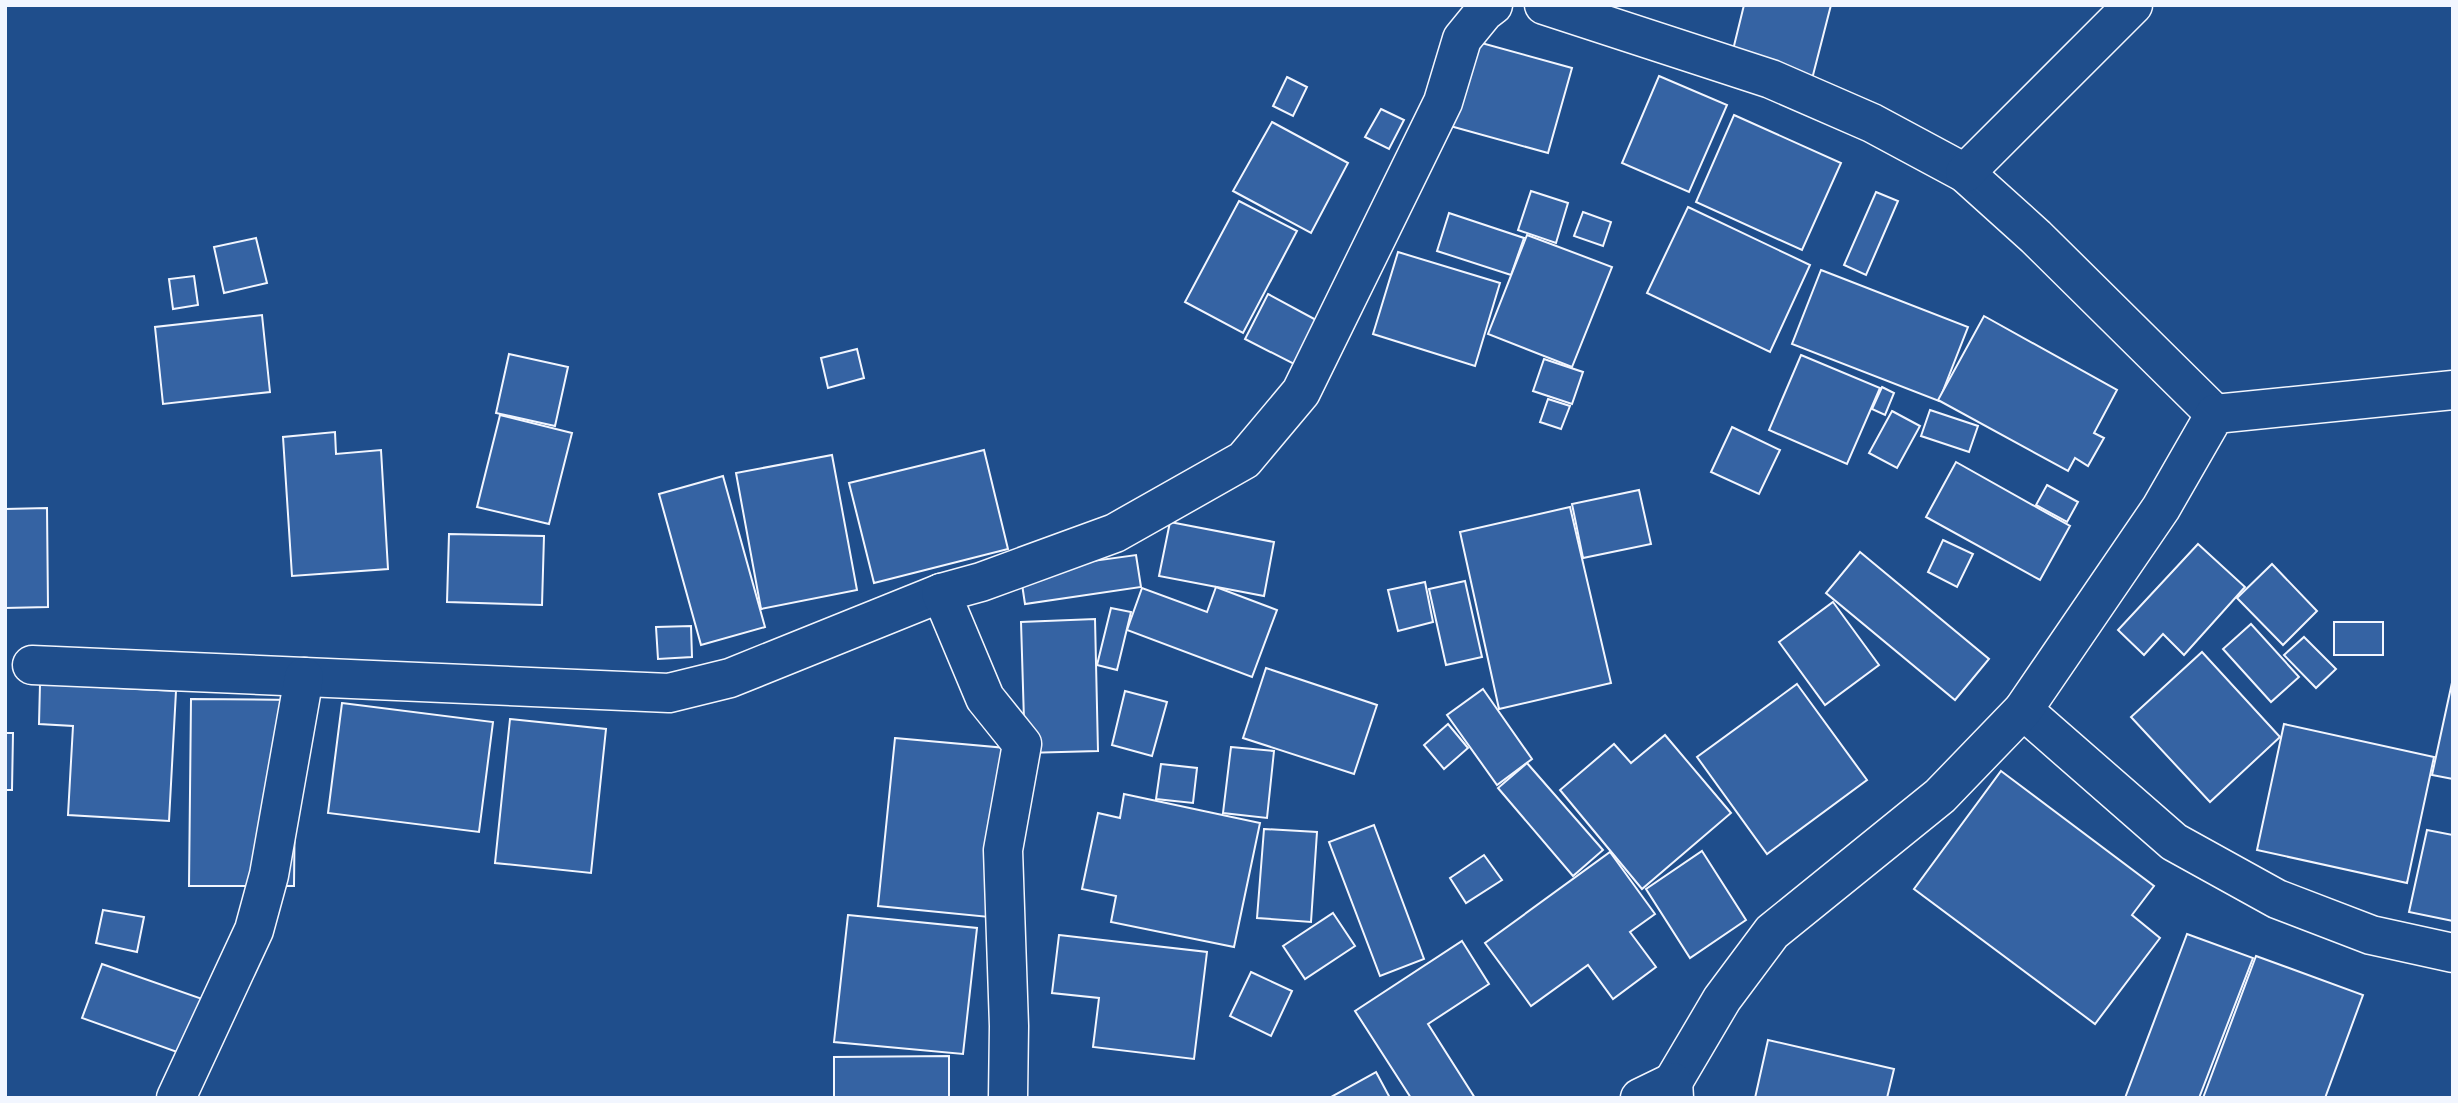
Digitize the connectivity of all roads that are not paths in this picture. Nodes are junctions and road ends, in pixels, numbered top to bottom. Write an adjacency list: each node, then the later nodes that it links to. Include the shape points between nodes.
1 (1493, 5): 7 (street, via 1462,39 1443,102 1301,392 1244,460 1115,533)
2 (1544, 5): 4 (street, via 1771,79 1872,123)
3 (2133, 5): 4 (street)
4 (1965, 173): 6 (street)
5 (2453, 390): 6 (street)
6 (2215, 414): 10 (street, via 2161,508)
7 (941, 593): 9 (street, via 730,678 669,693); 14 (street, via 985,698 1022,744 1003,850)
8 (32, 665): 9 (street)
9 (304, 677): 13 (street, via 269,875 254,930)
10 (2023, 710): 11 (street, via 2174,842 2277,899 2371,935); 12 (street, via 1940,796 1772,932)
11 (2453, 953)
12 (1662, 1093)
13 (176, 1098)
14 (1008, 1098)

